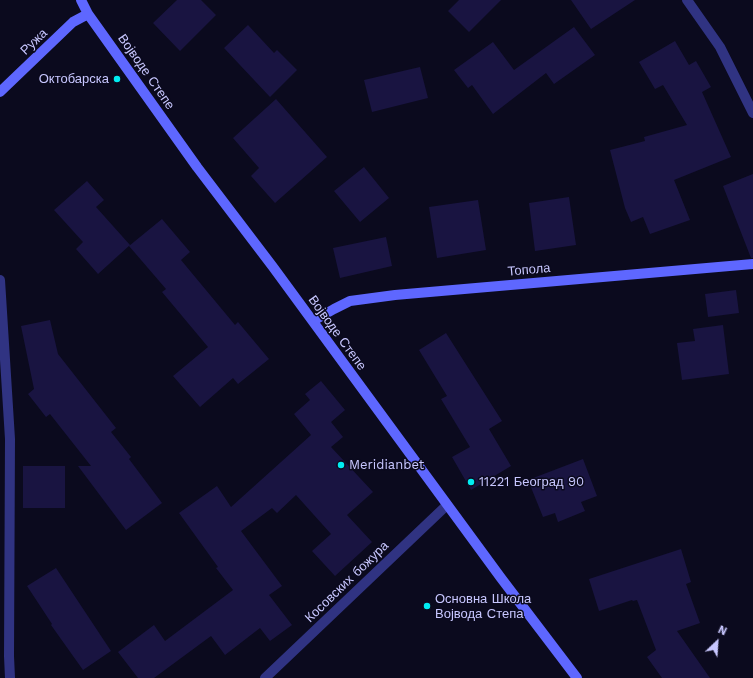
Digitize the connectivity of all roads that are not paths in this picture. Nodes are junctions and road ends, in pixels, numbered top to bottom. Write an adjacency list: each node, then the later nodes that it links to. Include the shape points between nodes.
1 (81, 0): 3 (street, Војводе Степе)
2 (687, 0): 5 (street, via 720,47)
3 (88, 14): 4 (street, Ружа, via 73,22); 8 (street, Војводе Степе, via 197,167)
4 (0, 92)
5 (753, 113)
6 (753, 264): 8 (street, Топола, via 395,295 350,302)
7 (0, 280): 10 (street, via 10,439)
8 (313, 321): 9 (street, Војводе Степе)
9 (447, 505): 11 (street, Косовских божура); 12 (street, Војводе Степе)
10 (10, 678)
11 (265, 678)
12 (577, 678)

